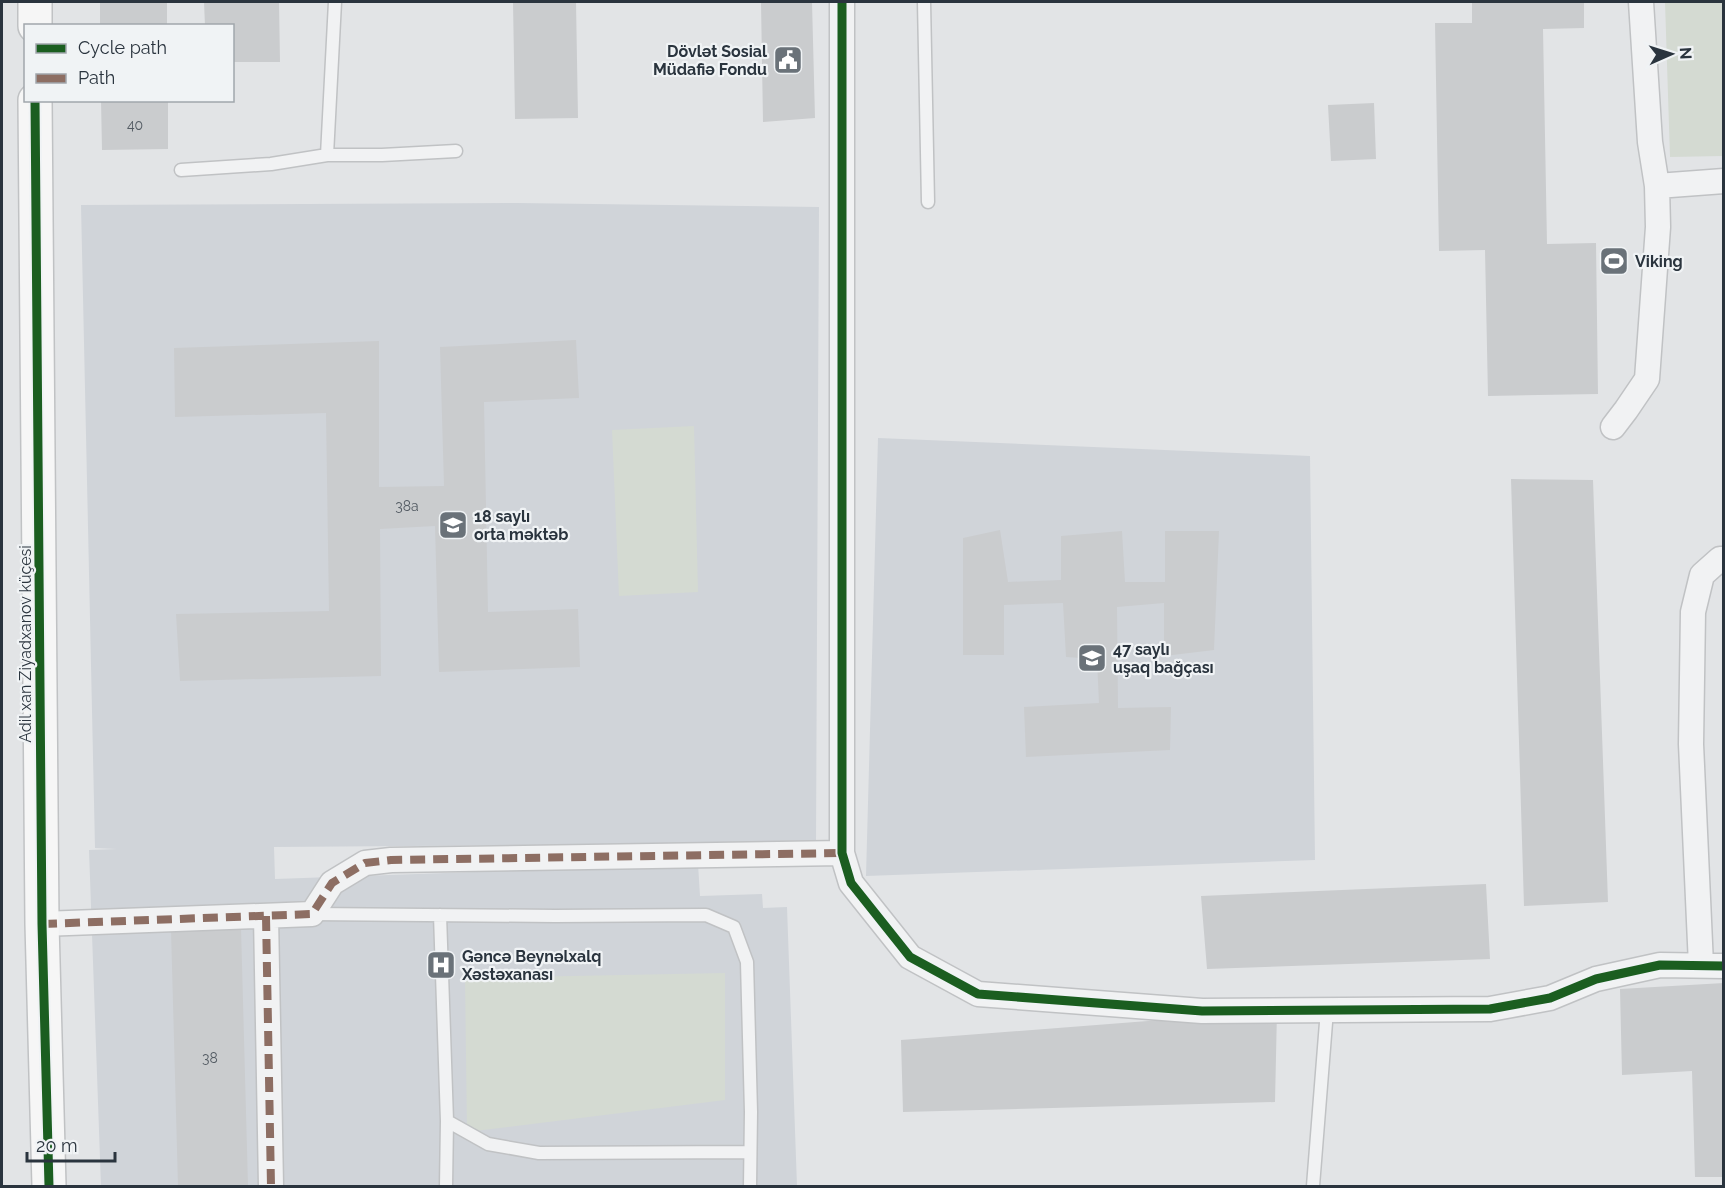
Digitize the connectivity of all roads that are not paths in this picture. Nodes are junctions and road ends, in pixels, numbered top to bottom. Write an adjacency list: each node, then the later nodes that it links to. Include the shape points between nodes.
1 (35, 2): 6 (street)
2 (335, 2): 9 (lane)
3 (842, 2): 16 (street)
4 (924, 2): 13 (lane)
5 (1641, 2): 12 (street, via 1650,142)
6 (35, 24)
7 (35, 102): 20 (street, Adil xan Ziyadxanov küçesi)
8 (456, 151): 9 (lane)
9 (327, 155): 10 (lane, via 271,164)
10 (181, 170)
11 (1724, 181): 12 (street)
12 (1657, 186): 14 (street, via 1658,227 1647,379)
13 (928, 202)
14 (1613, 427)
15 (1724, 559): 21 (street, via 1702,575 1693,612 1691,744)
16 (842, 853): 17 (street, via 392,860 366,863 332,883); 22 (street, via 851,883 910,957 978,994 1202,1011)
17 (312, 914): 18 (lane); 19 (street)
18 (440, 915): 23 (lane); 24 (lane, via 706,915 734,927 747,962)
19 (266, 916): 20 (street); 26 (street)
20 (42, 924): 25 (street, Adil xan Ziyadxanov küçesi)
21 (1712, 966): 22 (street, via 1649,967 1596,979 1550,998 1490,1009)
22 (1327, 1010): 29 (lane)
23 (447, 1121): 24 (lane, via 488,1144 539,1153); 27 (lane)
24 (750, 1152): 28 (lane)
25 (49, 1186)
26 (271, 1186)
27 (446, 1186)
28 (750, 1186)
29 (1313, 1186)

